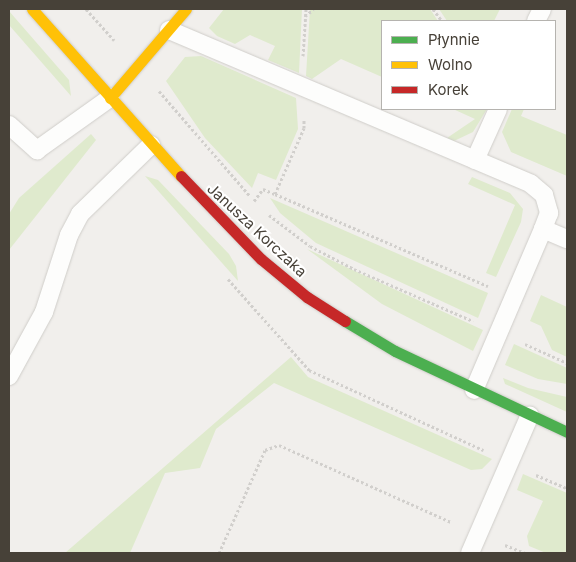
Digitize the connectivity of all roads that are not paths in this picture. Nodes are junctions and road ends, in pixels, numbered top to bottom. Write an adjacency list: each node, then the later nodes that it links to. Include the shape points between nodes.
1 (32, 9): 4 (street, Janusza Korczaka)
2 (186, 9): 3 (street)
3 (169, 30): 4 (street); 8 (lane)
4 (110, 98): 6 (lane, via 36,150); 7 (street, Janusza Korczaka)
5 (498, 110): 8 (lane)
6 (9, 125)
7 (150, 145): 11 (lane, via 80,214 68,235 44,312); 12 (street, Janusza Korczaka, via 261,259 307,297 395,351)
8 (475, 160): 9 (lane, via 531,184 544,196 549,213)
9 (543, 229): 10 (lane); 12 (lane)
10 (567, 239)
11 (9, 376)
12 (474, 390): 13 (street, Janusza Korczaka)
13 (530, 415): 14 (street, Janusza Korczaka); 15 (lane)
14 (567, 432)
15 (470, 553)

